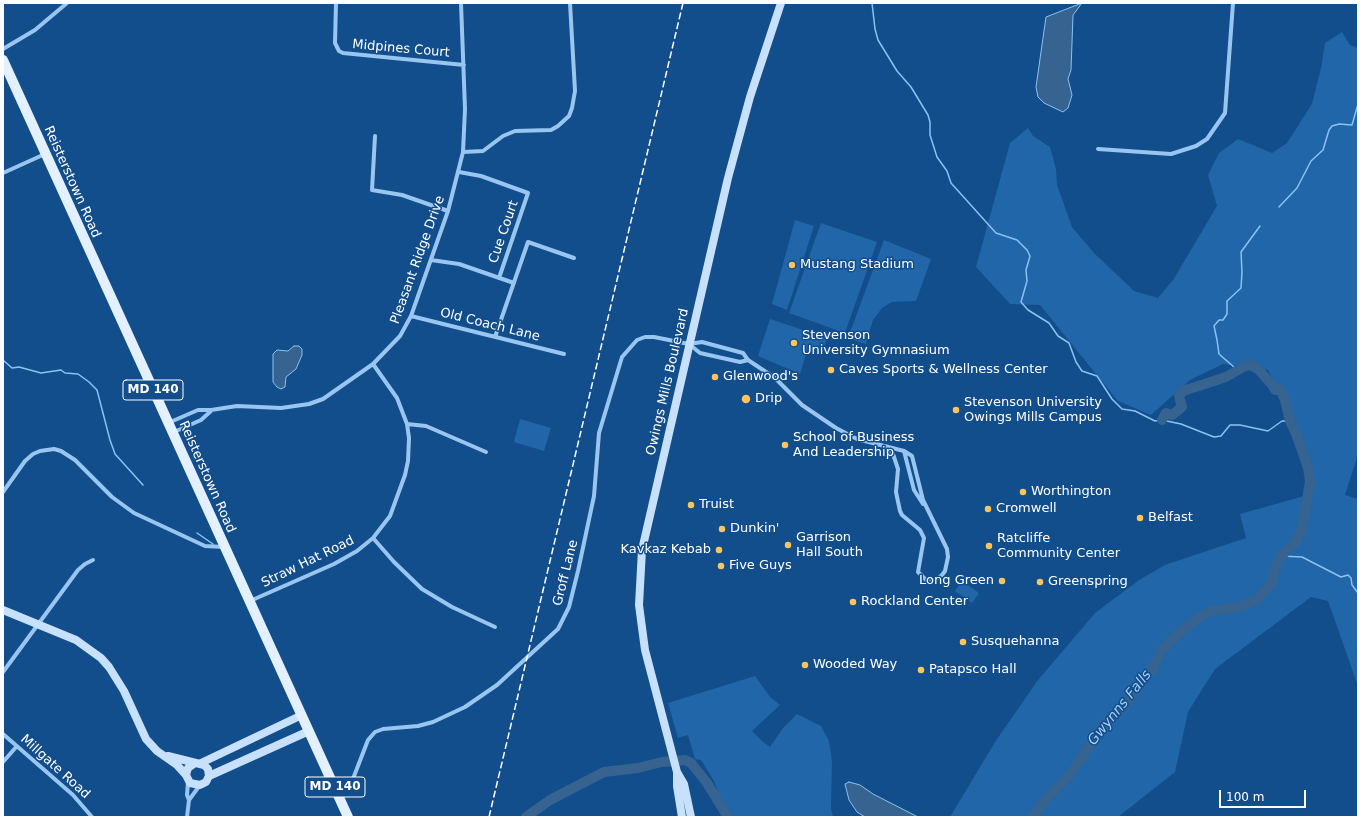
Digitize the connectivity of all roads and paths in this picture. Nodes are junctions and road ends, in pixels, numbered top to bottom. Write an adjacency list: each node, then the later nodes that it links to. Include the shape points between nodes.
1 (67, 3): 7 (street, via 35,30)
2 (336, 3): 9 (street, Midpines Court, via 335,43 343,53)
3 (461, 3): 9 (street, Pleasant Ridge Drive)
4 (570, 3): 12 (street, via 575,90 569,116 551,130 515,131 503,136 483,151)
5 (781, 3): 23 (main road, Owings Mills Boulevard, via 735,150)
6 (1233, 3): 11 (street, via 1225,113 1207,139 1196,146 1171,154)
7 (3, 49)
8 (3, 60): 13 (main road, Reisterstown Road / MD 140)
9 (464, 65): 12 (street, Pleasant Ridge Drive)
10 (376, 136): 16 (street, via 372,190 402,195)
11 (1098, 150)
12 (463, 152): 14 (street, Pleasant Ridge Drive)
13 (45, 154): 15 (street); 31 (main road, Reisterstown Road / MD 140)
14 (459, 172): 16 (street, Pleasant Ridge Drive); 19 (street, Cue Court, via 481,176 528,193)
15 (3, 173)
16 (448, 211): 18 (street, Pleasant Ridge Drive)
17 (574, 258): 20 (street, via 528,242)
18 (431, 260): 19 (street, via 459,264); 21 (street, Pleasant Ridge Drive)
19 (499, 278): 20 (street)
20 (514, 283): 22 (street)
21 (410, 316): 22 (street, Old Coach Lane); 28 (street, Pleasant Ridge Drive, via 400,336)
22 (495, 337): 25 (street, Old Coach Lane)
23 (689, 344): 24 (street, via 702,342); 26 (street, via 700,353); 50 (main road, Owings Mills Boulevard, via 646,524 639,576 644,646); 54 (street, Groff Lane, via 658,337 645,337 633,343 622,357 599,433 594,496 574,586 569,607 558,629 496,685 465,707 433,722 376,732 368,740 351,784)
24 (729, 349): 26 (street); 27 (street, via 743,353)
25 (564, 354)
26 (726, 359): 27 (street, via 740,362)
27 (748, 360): 32 (street, via 775,378 802,406 836,428 857,439)
28 (373, 364): 29 (street, Pleasant Ridge Drive, via 323,399 309,404 281,408 237,406); 30 (street, Straw Hat Road, via 397,398)
29 (211, 410): 31 (street, Pleasant Ridge Drive, via 200,420); 31 (street, Pleasant Ridge Drive, via 198,410)
30 (407, 424): 33 (street, via 426,426); 35 (street, Straw Hat Road, via 408,461 401,491 390,516)
31 (170, 428): 36 (main road, Reisterstown Road / MD 140)
32 (888, 447): 32 (street, via 898,468 896,492 900,511 920,530 924,538 918,572 926,580 934,582 945,570 947,549 927,509 913,458 904,451)
33 (486, 452)
34 (3, 492): 36 (street, via 33,454 54,449 75,460 112,497 134,513 206,546)
35 (373, 538): 38 (street, Straw Hat Road, via 334,564); 41 (street, via 422,589 452,607)
36 (224, 547): 38 (main road, Reisterstown Road / MD 140)
37 (93, 560): 40 (street, via 78,570)
38 (250, 602): 43 (main road, Reisterstown Road / MD 140)
39 (3, 610): 40 (main road)
40 (39, 623): 42 (street); 47 (main road, via 84,644 109,666 124,691 146,740)
41 (495, 627)
42 (3, 672)
43 (302, 715): 44 (main road, Reisterstown Road / MD 140); 49 (main road)
44 (309, 731): 51 (main road); 54 (main road, Reisterstown Road / MD 140)
45 (3, 734): 46 (street, Millgate Road)
46 (17, 746): 48 (street); 56 (street, Millgate Road, via 73,795)
47 (163, 755): 49 (main road); 52 (main road, via 177,765)
48 (3, 762)
49 (198, 763): 51 (main road, via 206,767); 52 (main road, via 188,768)
50 (677, 772): 59 (main road, Owings Mills Boulevard); 60 (main road, Owings Mills Boulevard, via 684,784)
51 (209, 776): 53 (main road, via 206,782)
52 (187, 778): 53 (main road, via 194,785); 55 (street)
53 (200, 785): 55 (street)
54 (340, 797): 58 (main road, Reisterstown Road / MD 140)
55 (189, 800): 57 (street)
56 (92, 817)
57 (187, 817)
58 (348, 817)
59 (682, 817)
60 (692, 817)

